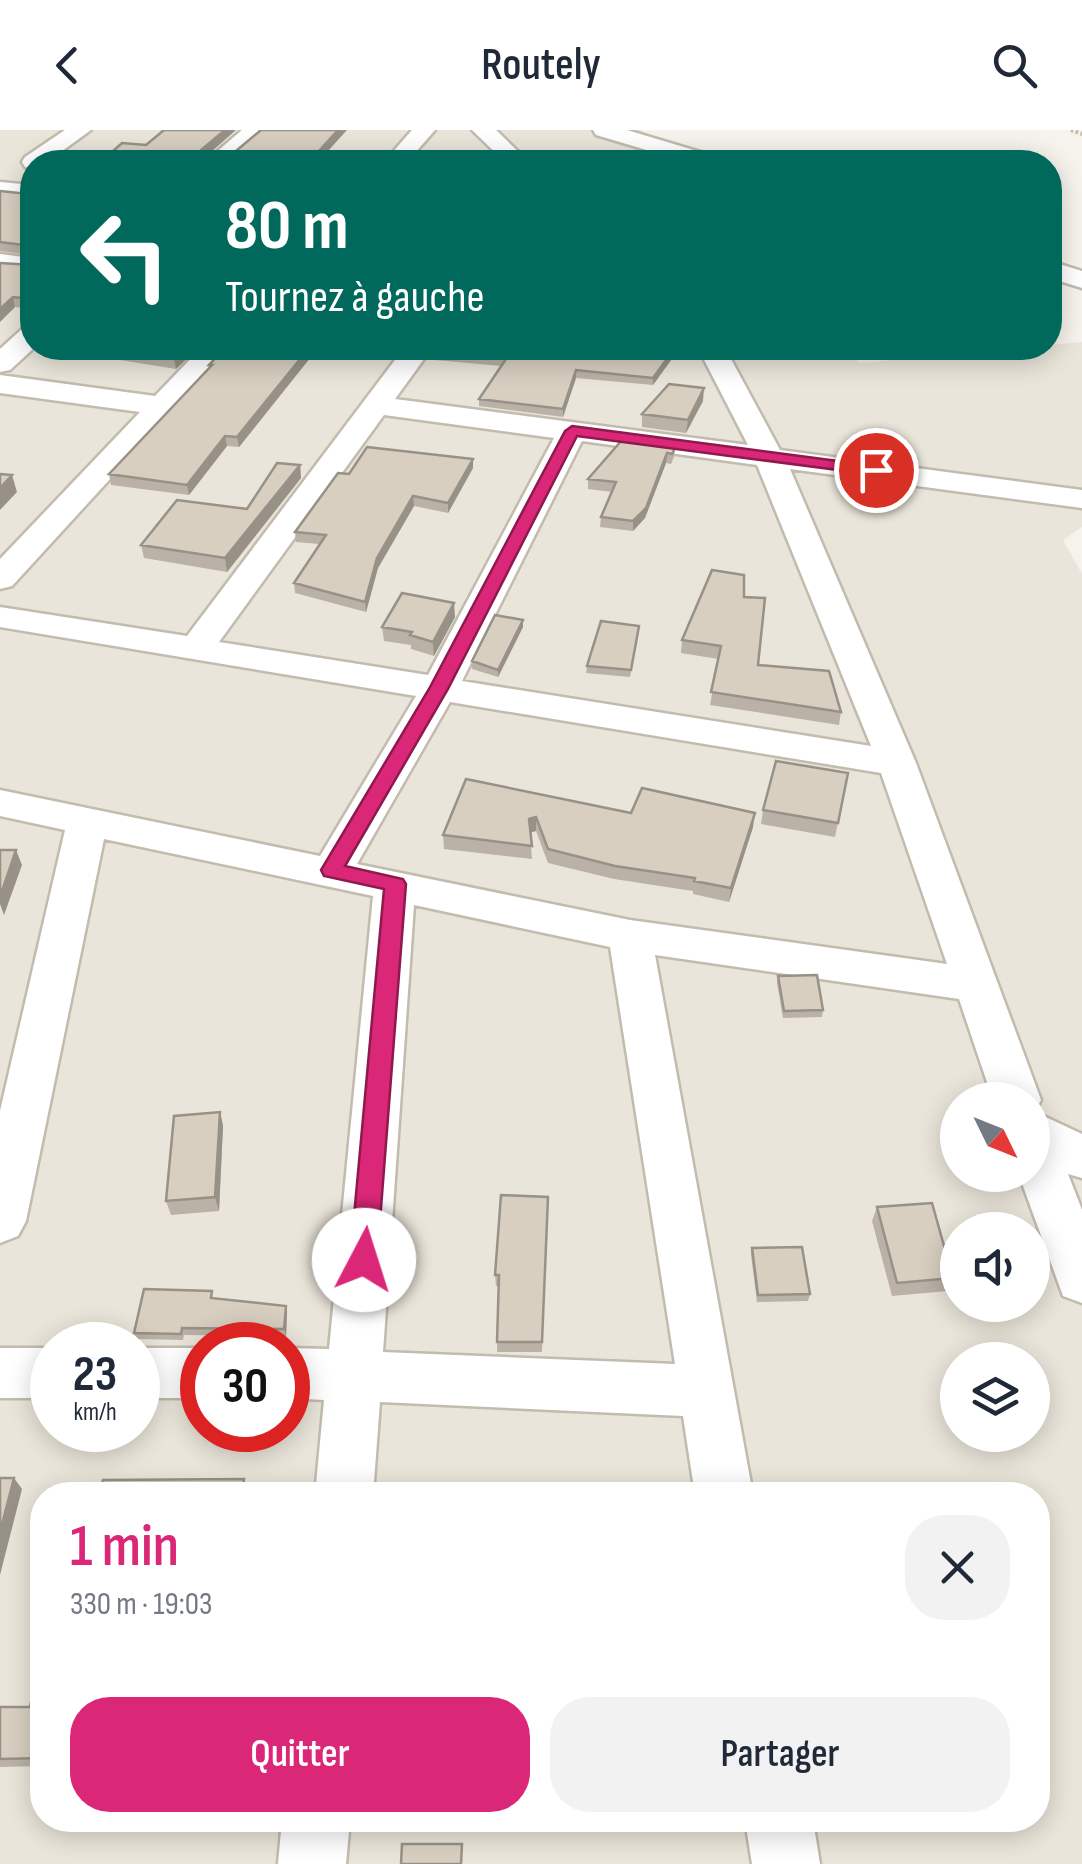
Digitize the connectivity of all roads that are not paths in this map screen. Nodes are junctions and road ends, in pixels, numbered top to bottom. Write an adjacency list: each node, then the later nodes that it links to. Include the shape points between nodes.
1 (32, 130): 7 (street)
2 (80, 130): 7 (street)
3 (254, 130): 9 (street)
4 (424, 130): 10 (street)
5 (483, 130): 11 (street)
6 (604, 130): 12 (street)
7 (55, 148): 8 (street)
8 (52, 150)
9 (230, 150)
10 (406, 150)
11 (505, 150)
12 (670, 150)
13 (20, 346): 17 (street)
14 (205, 360): 20 (street)
15 (409, 360): 19 (street)
16 (713, 360): 22 (street)
17 (0, 364)
18 (0, 384): 20 (street)
19 (376, 405): 21 (street); 26 (street)
20 (161, 406): 24 (street)
21 (572, 431): 22 (street); 27 (street)
22 (769, 457): 23 (street); 28 (street)
23 (1082, 499)
24 (0, 580)
25 (0, 617): 26 (street)
26 (194, 651): 27 (street)
27 (439, 689): 28 (street); 31 (street)
28 (898, 764): 34 (street)
29 (0, 803): 30 (street)
30 (88, 820): 31 (street); 39 (street)
31 (332, 870): 32 (street)
32 (395, 884): 33 (street); 44 (street)
33 (630, 936): 34 (street); 45 (street)
34 (976, 985): 35 (street)
35 (1011, 1082)
36 (1050, 1141): 37 (street)
37 (1082, 1158)
38 (1050, 1192): 40 (street)
39 (0, 1221)
40 (1082, 1280)
41 (0, 1372): 42 (street)
42 (30, 1372)
43 (310, 1372): 44 (street)
44 (354, 1372): 45 (street); 46 (street)
45 (707, 1392): 47 (street)
46 (345, 1482)
47 (722, 1482)
48 (315, 1832): 50 (street)
49 (781, 1832): 51 (street)
50 (312, 1864)
51 (786, 1864)

